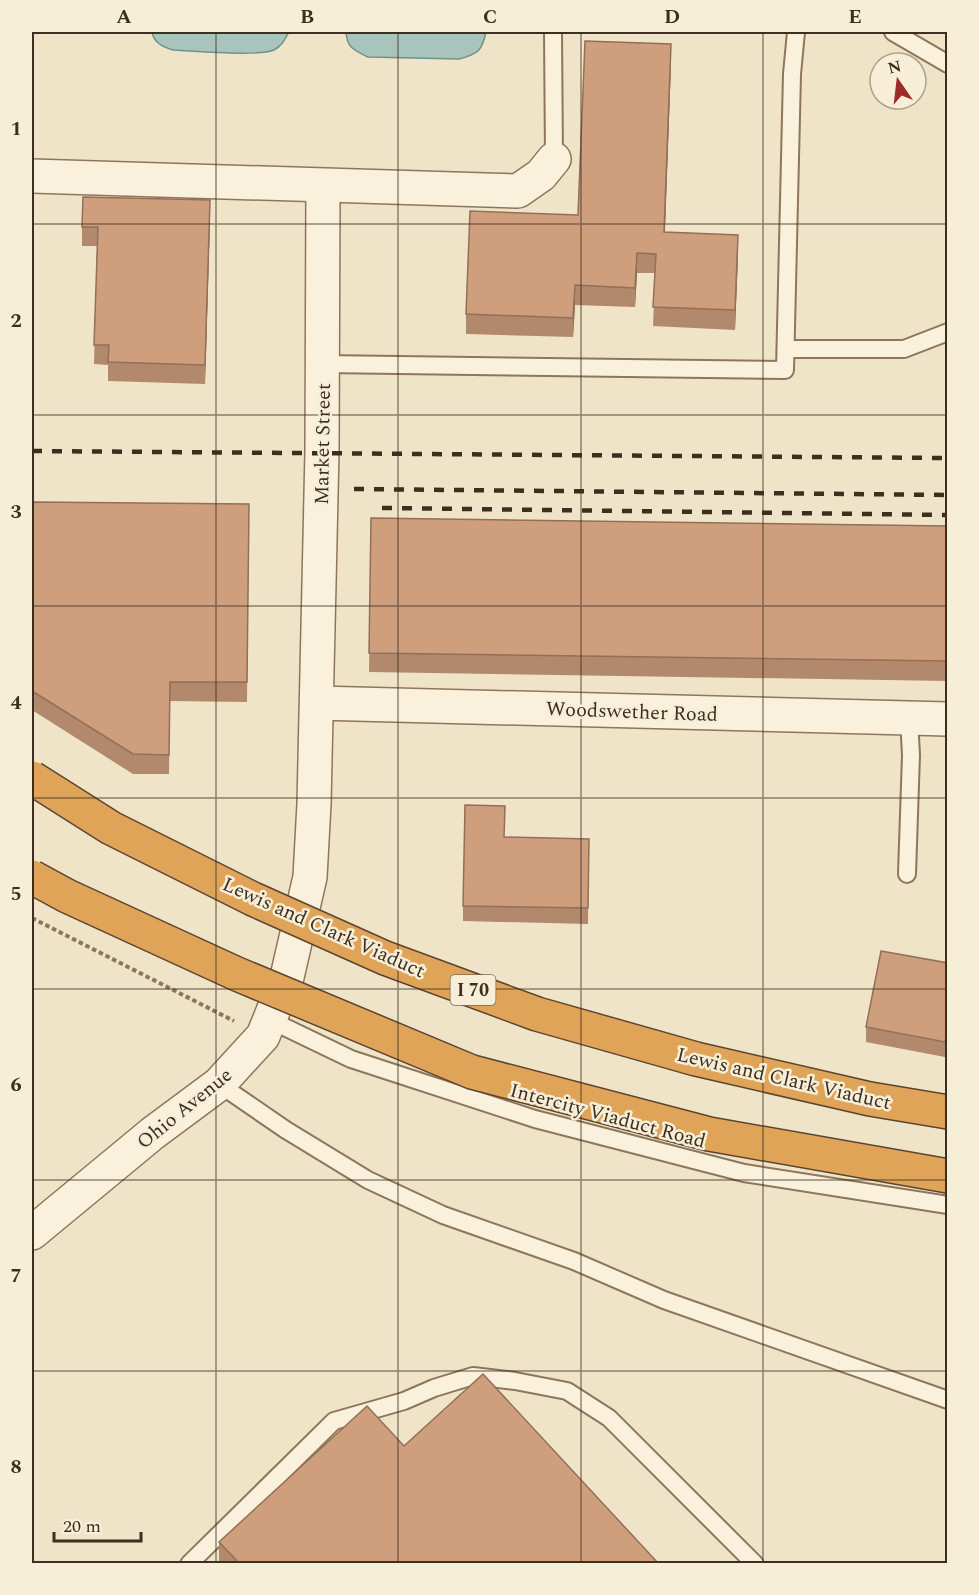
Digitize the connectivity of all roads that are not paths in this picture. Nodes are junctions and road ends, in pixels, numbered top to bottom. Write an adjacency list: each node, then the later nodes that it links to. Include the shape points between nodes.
1 (553, 32): 5 (lane)
2 (796, 32): 9 (lane)
3 (893, 32): 4 (lane)
4 (948, 64)
5 (554, 159): 7 (street, via 541,175 518,191)
6 (32, 176): 7 (street)
7 (323, 186): 10 (street, Market Street)
8 (948, 332): 9 (lane, via 904,350)
9 (786, 349): 10 (lane, via 785,370)
10 (323, 364): 11 (street, Market Street)
11 (318, 703): 12 (street, Woodswether Road); 17 (street, Ohio Avenue, via 309,877 287,977)
12 (909, 718): 13 (street, Woodswether Road); 15 (lane)
13 (948, 718)
14 (32, 778): 19 (highway, Lewis and Clark Viaduct / I 70, bridge, via 111,828 253,899 385,958 526,1010 696,1059 870,1099)
15 (906, 874)
16 (32, 877): 20 (highway, bridge, via 237,974 472,1072 709,1134)
17 (270, 1020): 18 (street, Ohio Avenue, via 263,1036); 21 (lane, Intercity Viaduct Road, via 351,1059 535,1119 744,1173)
18 (219, 1084): 22 (street, Ohio Avenue); 23 (lane, via 368,1180 443,1215 574,1262 664,1300)
19 (948, 1112)
20 (948, 1176)
21 (948, 1205)
22 (32, 1233)
23 (948, 1400)
24 (189, 1563): 25 (lane, via 334,1421 473,1376 567,1392 609,1418)
25 (755, 1563)

